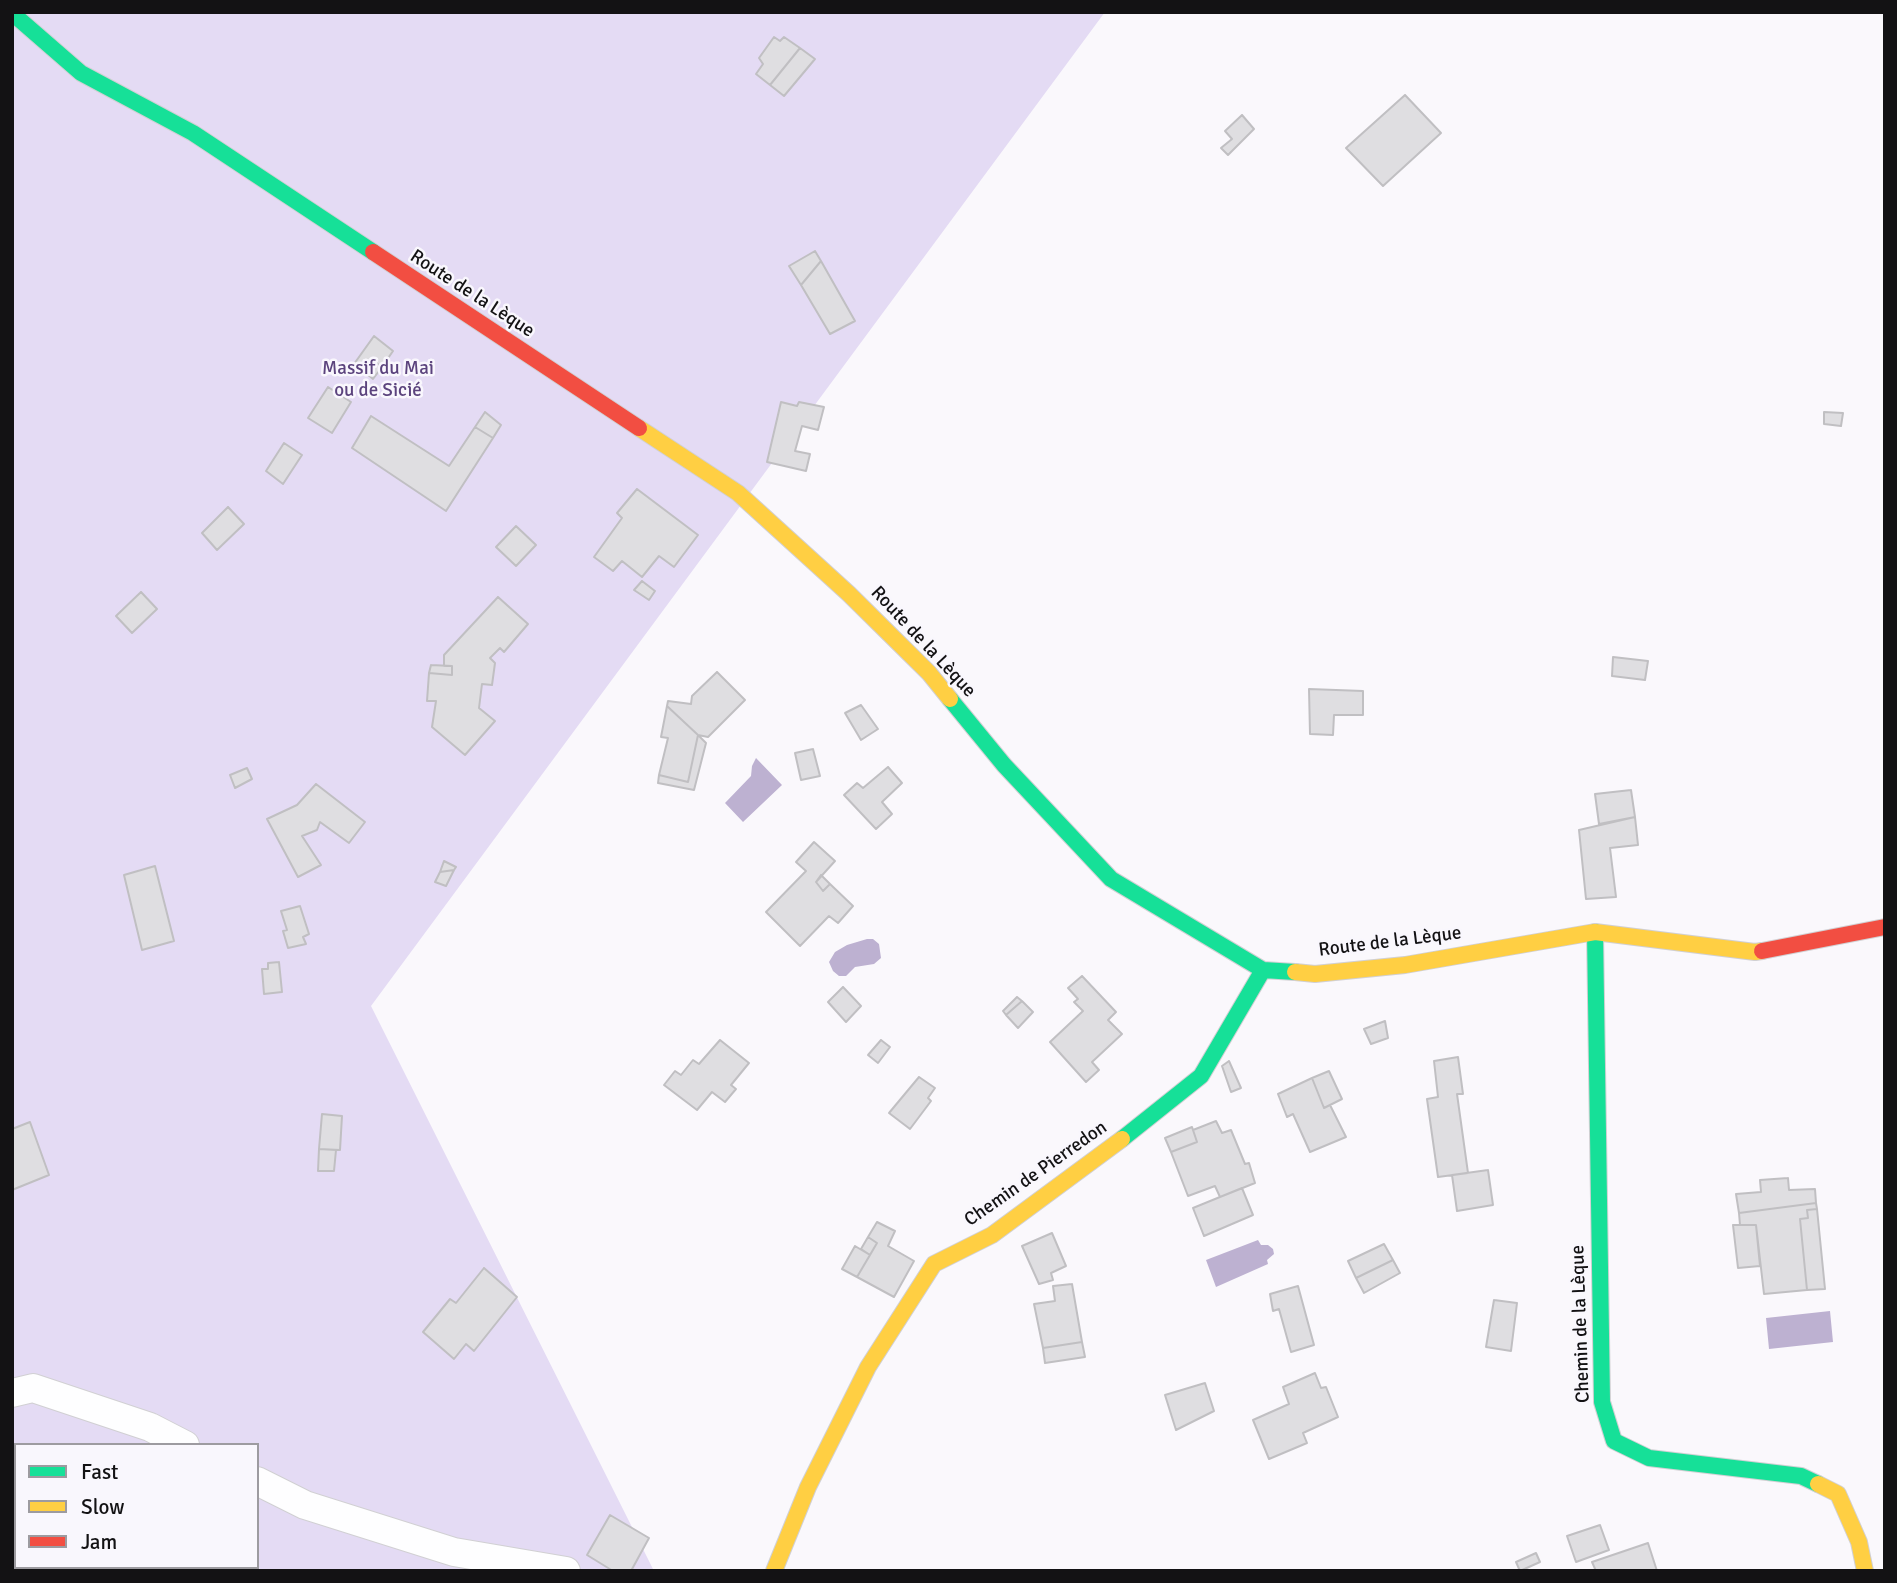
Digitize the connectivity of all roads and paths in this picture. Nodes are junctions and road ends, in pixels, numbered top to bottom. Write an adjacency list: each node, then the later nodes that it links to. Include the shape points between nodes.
1 (12, 13): 4 (street, Route de la Lèque, via 80,73 193,133 738,494 929,673 1004,765 1111,879)
2 (1885, 927): 3 (street, Route de la Lèque, via 1755,952)
3 (1595, 932): 4 (street, Route de la Lèque, via 1405,965 1315,974); 10 (street, Chemin de la Lèque, via 1602,1402 1614,1441 1649,1458 1801,1476 1838,1494 1859,1542)
4 (1263, 970): 8 (street, Chemin de Pierredon, via 1201,1076 992,1235 934,1264 868,1367)
5 (12, 1393): 6 (street, via 33,1388 150,1427)
6 (181, 1443)
7 (259, 1482): 9 (street, via 305,1505 454,1552)
8 (772, 1570)
9 (566, 1571)
10 (1865, 1571)

